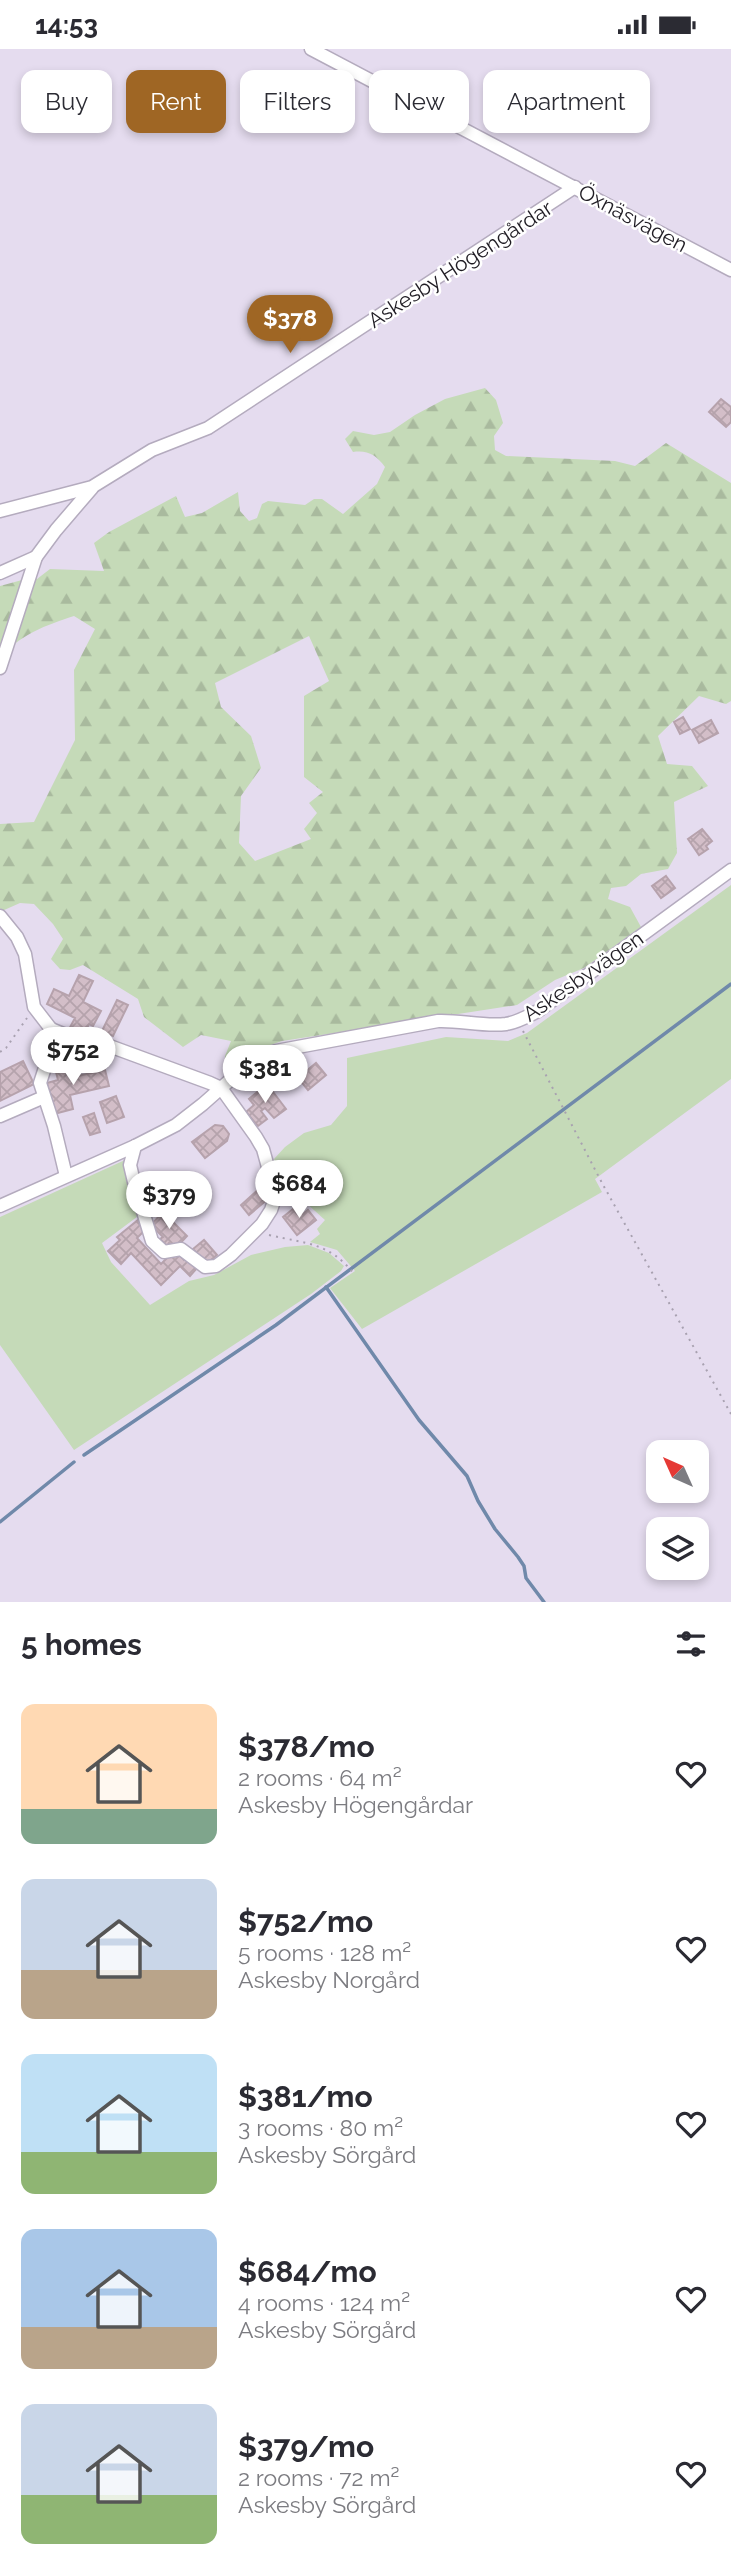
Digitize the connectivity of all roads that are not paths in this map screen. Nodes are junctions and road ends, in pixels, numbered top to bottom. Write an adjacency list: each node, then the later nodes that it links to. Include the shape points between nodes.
1 (310, 49): 2 (street, Öxnäsvägen)
2 (575, 187): 3 (street, Öxnäsvägen); 4 (street, Askesby Högengårdar, via 208,428 152,450)
3 (731, 270)
4 (92, 488): 5 (street, Askesby Högengårdar); 6 (street, Askesby Högengårdar)
5 (0, 511)
6 (36, 557): 7 (street, Askesby Högengårdar); 8 (street, Askesby Högengårdar)
7 (0, 573)
8 (0, 668)
9 (731, 870): 12 (street, Askesbyvägen, via 518,1021 495,1025 438,1021 276,1051 254,1060)
10 (0, 916): 11 (street, via 25,954 34,1007)
11 (51, 1029): 12 (street); 13 (street, via 52,1043 40,1083)
12 (221, 1088): 15 (street, Askesbyvägen, via 176,1125); 15 (street, via 263,1149 275,1198 254,1232 216,1266 205,1266 181,1249 164,1252 152,1241 130,1170)
13 (44, 1097): 14 (street); 16 (street)
14 (0, 1116)
15 (135, 1146): 16 (street, Askesbyvägen)
16 (66, 1176): 17 (street, Askesbyvägen)
17 (0, 1206)

